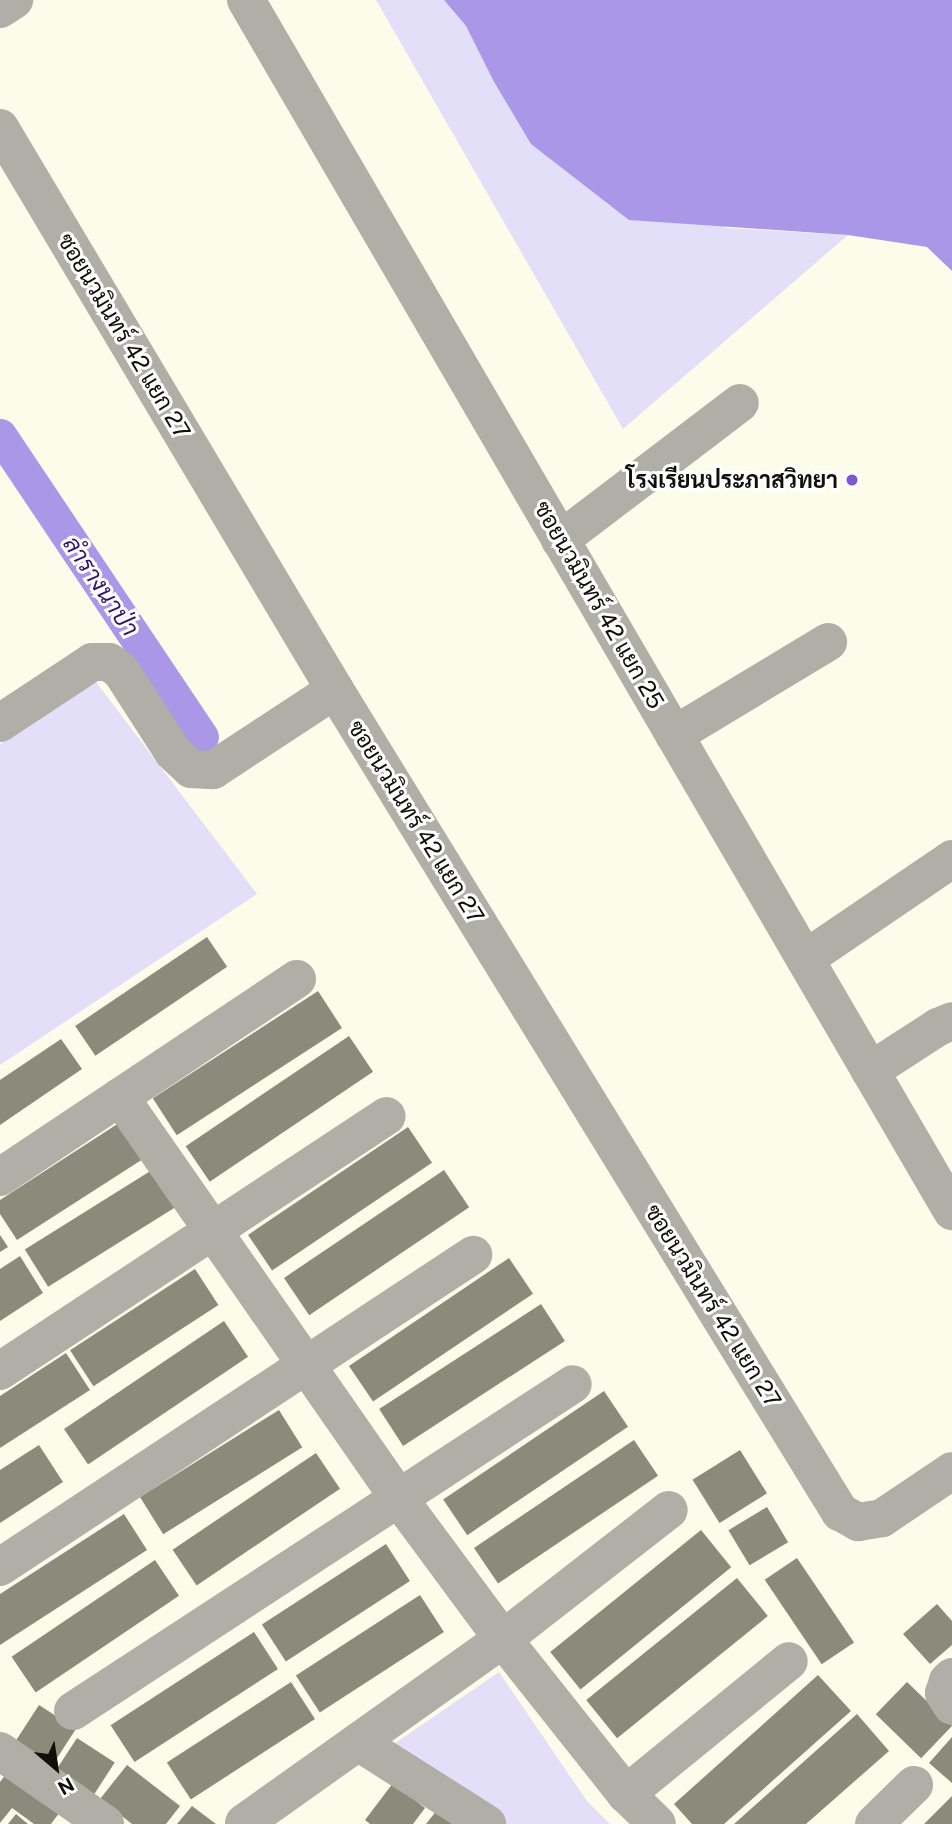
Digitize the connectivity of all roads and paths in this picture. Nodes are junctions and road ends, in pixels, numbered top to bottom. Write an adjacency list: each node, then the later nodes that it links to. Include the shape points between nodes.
1 (14, 0): 3 (street)
2 (246, 0): 6 (street, ซอยนวมินทร์ 42 แยก 25)
3 (0, 9)
4 (0, 128): 8 (street, ซอยนวมินทร์ 42 แยก 27)
5 (740, 403): 6 (street)
6 (560, 540): 10 (street, ซอยนวมินทร์ 42 แยก 25)
7 (828, 642): 10 (street)
8 (335, 690): 9 (street, via 213,771 191,769 173,752 121,671 109,662 92,662); 25 (street, ซอยนวมินทร์ 42 แยก 27, via 839,1512 858,1522 882,1518)
9 (0, 723)
10 (674, 735): 12 (street, ซอยนวมินทร์ 42 แยก 25)
11 (952, 859): 12 (street)
12 (805, 959): 15 (street, ซอยนวมินทร์ 42 แยก 25)
13 (297, 979): 16 (street)
14 (952, 1021): 15 (street)
15 (870, 1071): 19 (street, ซอยนวมินทร์ 42 แยก 25)
16 (120, 1097): 18 (street); 20 (street)
17 (387, 1116): 20 (street)
18 (0, 1177)
19 (947, 1189)
20 (213, 1231): 22 (street); 23 (street)
21 (473, 1255): 22 (street)
22 (306, 1364): 26 (street); 28 (street)
23 (0, 1371)
24 (573, 1384): 26 (street)
25 (952, 1471)
26 (397, 1496): 29 (street); 33 (street)
27 (669, 1510): 29 (street)
28 (0, 1567)
29 (503, 1639): 34 (street); 37 (street)
30 (789, 1661): 37 (street)
31 (952, 1677): 32 (street, via 944,1693)
32 (952, 1706)
33 (73, 1711)
34 (358, 1742): 38 (street); 40 (street)
35 (0, 1751): 39 (street)
36 (914, 1785): 42 (street)
37 (626, 1794): 41 (street)
38 (244, 1823)
39 (106, 1824)
40 (487, 1824)
41 (657, 1824)
42 (874, 1824)

